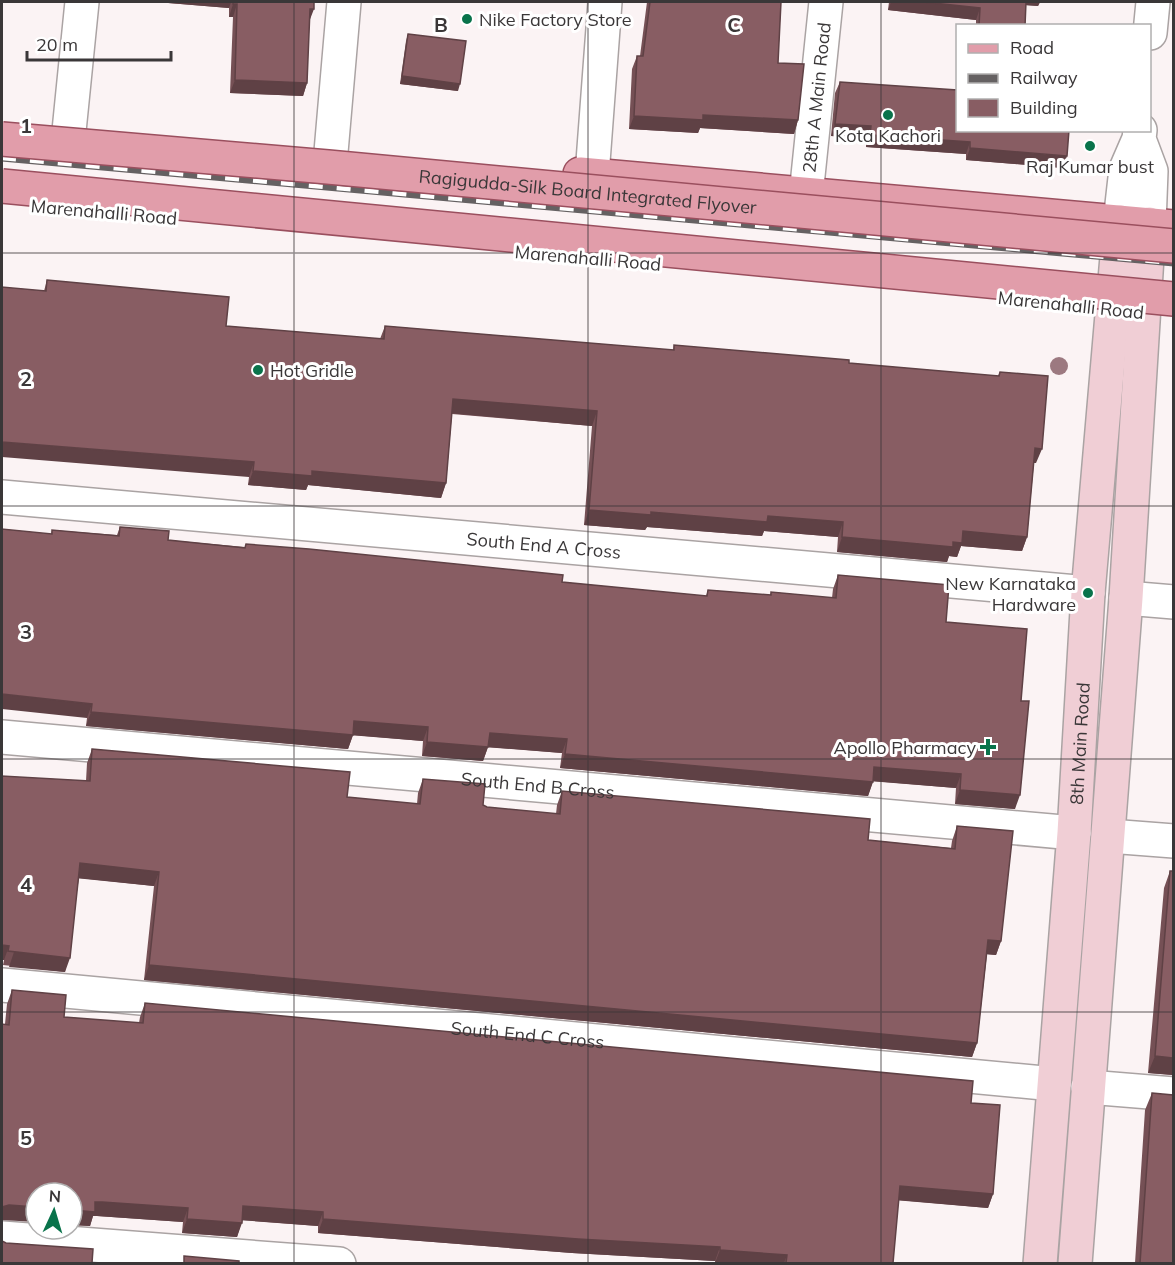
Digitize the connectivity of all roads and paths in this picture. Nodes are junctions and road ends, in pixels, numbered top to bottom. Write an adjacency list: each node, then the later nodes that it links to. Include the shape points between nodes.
1 (82, 2): 8 (street)
2 (344, 2): 11 (street)
3 (605, 2): 12 (street)
4 (826, 2): 14 (street, 28th A Main Road)
5 (1153, 2): 6 (street)
6 (1150, 24)
7 (2, 124): 8 (main road)
8 (69, 131): 11 (main road)
9 (1139, 135): 16 (street, via 1126,169)
10 (2, 139): 17 (main road, Ragigudda-Silk Board Integrated Flyover, bridge)
11 (331, 152): 12 (main road)
12 (592, 175): 14 (main road)
13 (2, 186): 19 (main road, bridge)
14 (806, 195): 16 (main road)
15 (2, 202): 18 (main road, Marenahalli Road)
16 (1148, 225): 18 (main road, 8th Main Road); 19 (main road, 8th Main Road)
17 (1173, 246)
18 (1112, 308): 19 (main road, Marenahalli Road); 21 (main road, 8th Main Road)
19 (1164, 308): 22 (main road, 8th Main Road)
20 (2, 497): 21 (street, South End A Cross)
21 (1088, 593): 25 (main road, 8th Main Road)
22 (1126, 598): 23 (street); 26 (main road, 8th Main Road)
23 (1173, 602)
24 (2, 737): 25 (street, South End B Cross)
25 (1074, 833): 29 (main road, 8th Main Road)
26 (1109, 836): 27 (street); 30 (main road, 8th Main Road)
27 (1173, 842)
28 (2, 985): 29 (street, South End C Cross)
29 (1054, 1084): 34 (main road, 8th Main Road)
30 (1088, 1087): 31 (street); 35 (main road, 8th Main Road)
31 (1173, 1094)
32 (2, 1238): 33 (street)
33 (339, 1263)
34 (1040, 1263)
35 (1075, 1263)

